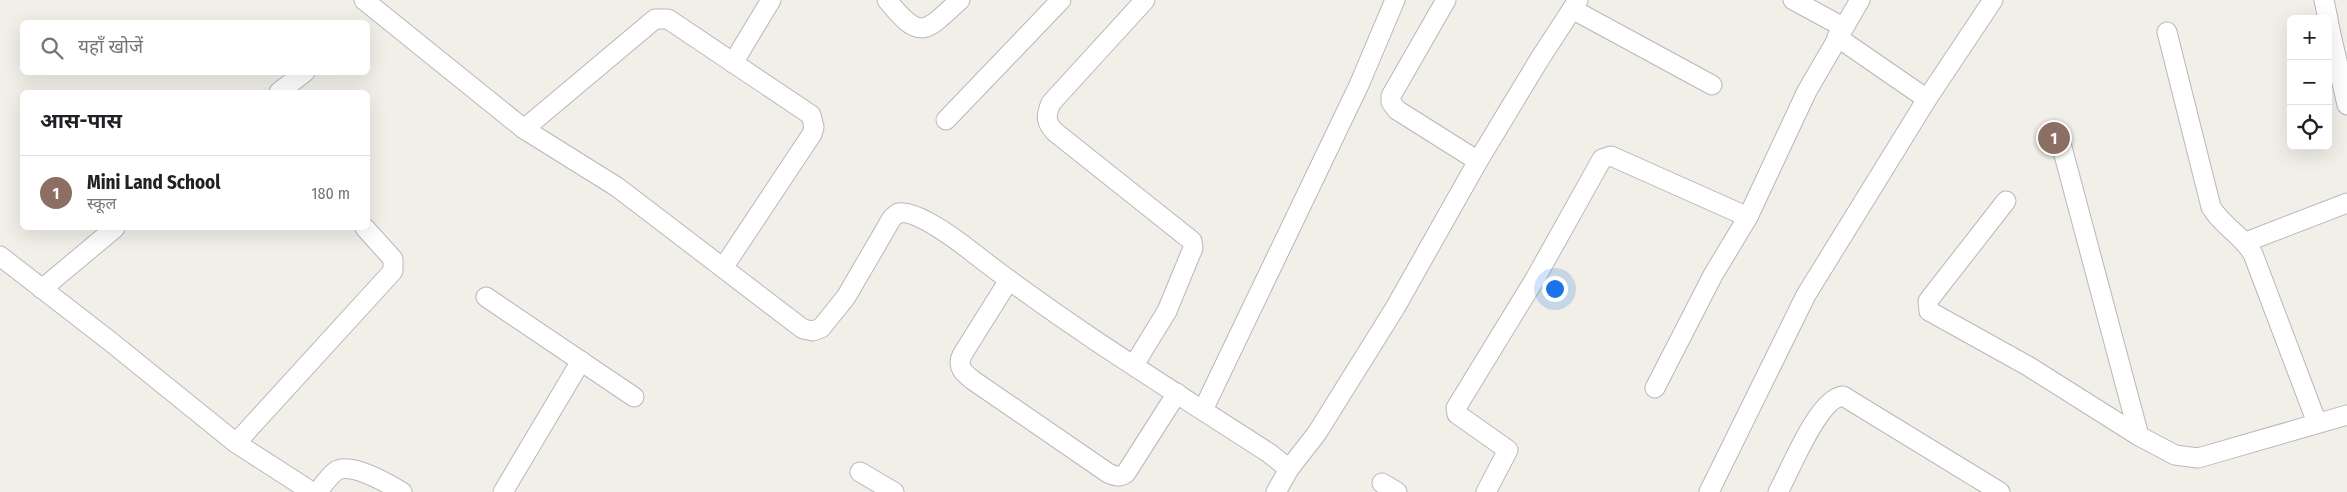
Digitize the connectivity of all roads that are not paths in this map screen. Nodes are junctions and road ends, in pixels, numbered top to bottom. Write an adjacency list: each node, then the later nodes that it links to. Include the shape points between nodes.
1 (364, 0): 15 (street)
2 (771, 0): 19 (street)
3 (887, 0): 4 (street, via 908,22 925,29)
4 (960, 0)
5 (1061, 0): 25 (street)
6 (1145, 0): 41 (street, via 1051,103 1046,115 1054,132 1192,241 1193,248 1167,311)
7 (1395, 0): 45 (street, via 1355,94)
8 (1446, 0): 28 (street, via 1390,102 1397,110)
9 (1793, 0): 16 (street)
10 (1860, 0): 16 (street)
11 (1993, 0): 23 (street)
12 (2324, 0): 14 (street)
13 (1575, 4): 21 (street); 28 (street)
14 (2327, 15)
15 (374, 19): 26 (street)
16 (1840, 32): 23 (street); 31 (street, via 1807,91)
17 (2167, 32): 34 (street, via 2211,206 2217,217)
18 (2332, 38): 24 (street)
19 (733, 63): 26 (street, via 668,19 655,19); 36 (street, via 811,115 814,127)
20 (301, 75): 22 (street)
21 (1712, 85)
22 (282, 90)
23 (1927, 99): 60 (street, via 1806,295)
24 (2347, 105)
25 (946, 120)
26 (524, 130): 36 (street, via 617,187)
27 (2058, 136): 48 (street)
28 (1478, 161): 50 (street, via 1395,308 1317,432)
29 (2006, 201): 48 (street, via 1928,301 1929,311 2028,366)
30 (2347, 203): 34 (street)
31 (1748, 218): 42 (street, via 1713,275); 59 (street, via 1610,156 1602,159 1535,280 1456,408 1457,414 1508,450)
32 (113, 230): 38 (street)
33 (367, 230): 49 (street, via 394,259 393,271)
34 (2246, 242): 47 (street)
35 (0, 256): 38 (street)
36 (723, 268): 37 (street, via 794,324 812,331 821,328 846,297 892,218 904,211 914,214 969,250)
37 (1009, 280): 41 (street); 43 (street, via 959,360 961,370 1108,474 1126,473)
38 (42, 288): 49 (street)
39 (486, 297): 40 (street)
40 (581, 361): 44 (street); 56 (street)
41 (1134, 365): 43 (street)
42 (1655, 388)
43 (1177, 393): 45 (street)
44 (634, 397)
45 (1203, 410): 50 (street)
46 (2347, 415): 47 (street)
47 (2318, 423): 48 (street, via 2198,458 2175,455)
48 (2139, 436)
49 (236, 443): 53 (street)
50 (1289, 469): 58 (street)
51 (860, 472): 57 (street)
52 (1783, 490): 61 (street, via 1808,432 1832,399 1843,396)
53 (312, 492)
54 (318, 492): 55 (street, via 337,470 344,468 357,469)
55 (402, 492)
56 (503, 492)
57 (894, 492)
58 (1276, 492)
59 (1486, 492)
60 (1709, 492)
61 (2000, 492)

